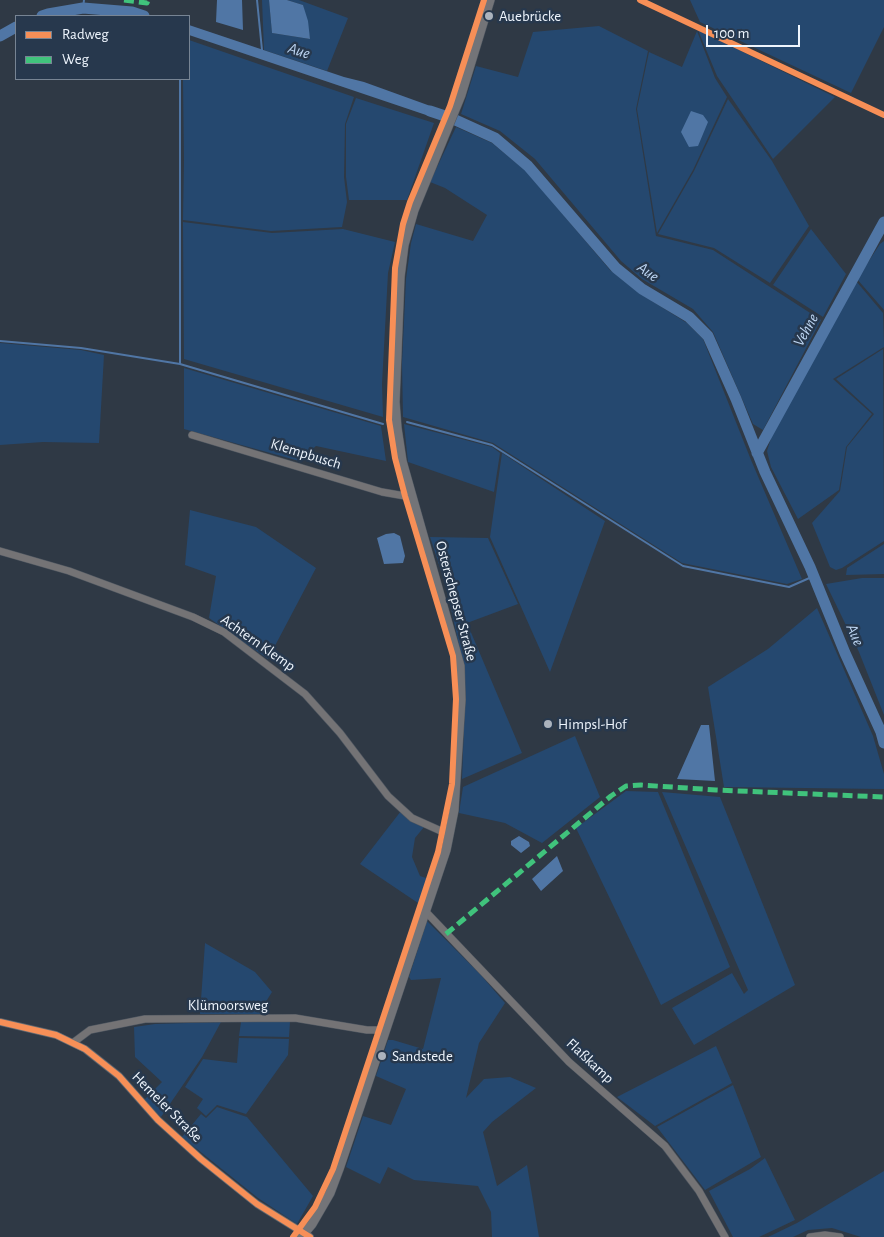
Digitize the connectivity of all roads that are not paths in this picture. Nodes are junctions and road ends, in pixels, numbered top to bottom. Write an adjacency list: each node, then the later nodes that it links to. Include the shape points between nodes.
1 (490, 0): 3 (main road, Osterschepser Straße, via 456,107 412,216 404,245 396,402 402,461)
2 (192, 435): 3 (street, Klempbusch, via 382,492)
3 (411, 494): 5 (main road, Osterschepser Straße, via 460,666 456,786)
4 (0, 551): 5 (street, Achtern Klemp, via 69,572 193,617 224,632 305,694 340,733 388,796 412,818)
5 (450, 833): 6 (main road, Osterschepser Straße)
6 (425, 912): 8 (main road, Osterschepser Straße); 11 (street, Flaßkamp, via 569,1062 664,1146 699,1191)
7 (0, 1022): 9 (street, Hemeler Straße)
8 (386, 1030): 9 (street, Klümoorsweg, via 295,1018 145,1019 90,1030); 10 (main road, Osterschepser Straße, via 330,1193)
9 (74, 1042): 10 (street, Hemeler Straße, via 119,1076 158,1120 201,1158 257,1204)
10 (305, 1236)
11 (725, 1237)
12 (810, 1237): 13 (street)
13 (840, 1237)

